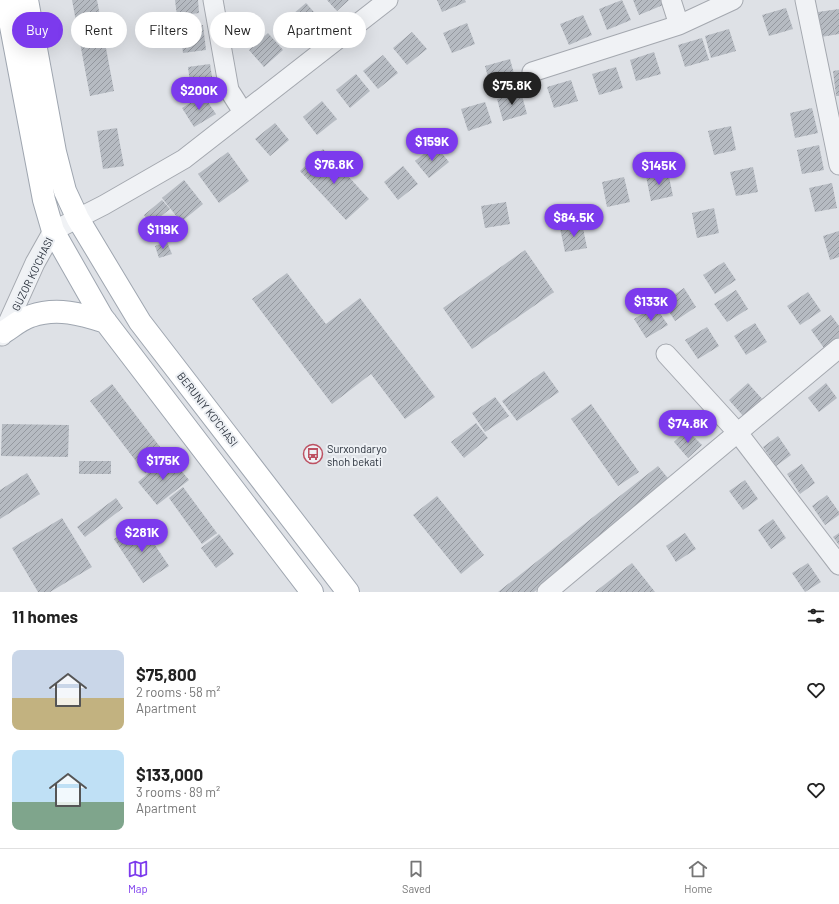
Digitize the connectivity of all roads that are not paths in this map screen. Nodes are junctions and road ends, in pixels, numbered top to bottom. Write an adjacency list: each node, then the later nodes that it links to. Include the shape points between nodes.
1 (6, 0): 13 (main road, via 44,200)
2 (27, 0): 12 (main road, BERUNIY KO'CHASI, via 55,152 65,191)
3 (213, 0): 10 (street, via 229,90)
4 (388, 0): 10 (street, GUZOR KO'CHASI)
5 (671, 0): 8 (street)
6 (732, 0): 8 (street)
7 (805, 0): 11 (street)
8 (679, 25): 9 (street)
9 (532, 72)
10 (243, 112): 12 (street, GUZOR KO'CHASI, via 184,159)
11 (839, 165)
12 (78, 219): 13 (street, GUZOR KO'CHASI); 19 (main road, BERUNIY KO'CHASI, via 140,322)
13 (53, 231): 14 (main road); 15 (street, GUZOR KO'CHASI, via 35,262)
14 (106, 322): 15 (main road, via 76,312 57,311 30,316); 20 (main road)
15 (2, 336)
16 (839, 348): 18 (street)
17 (666, 354): 18 (street)
18 (738, 433): 21 (street); 24 (street)
19 (282, 506): 20 (main road); 23 (main road, BERUNIY KO'CHASI)
20 (259, 524): 22 (main road)
21 (839, 565)
22 (312, 592)
23 (348, 592)
24 (547, 592)

